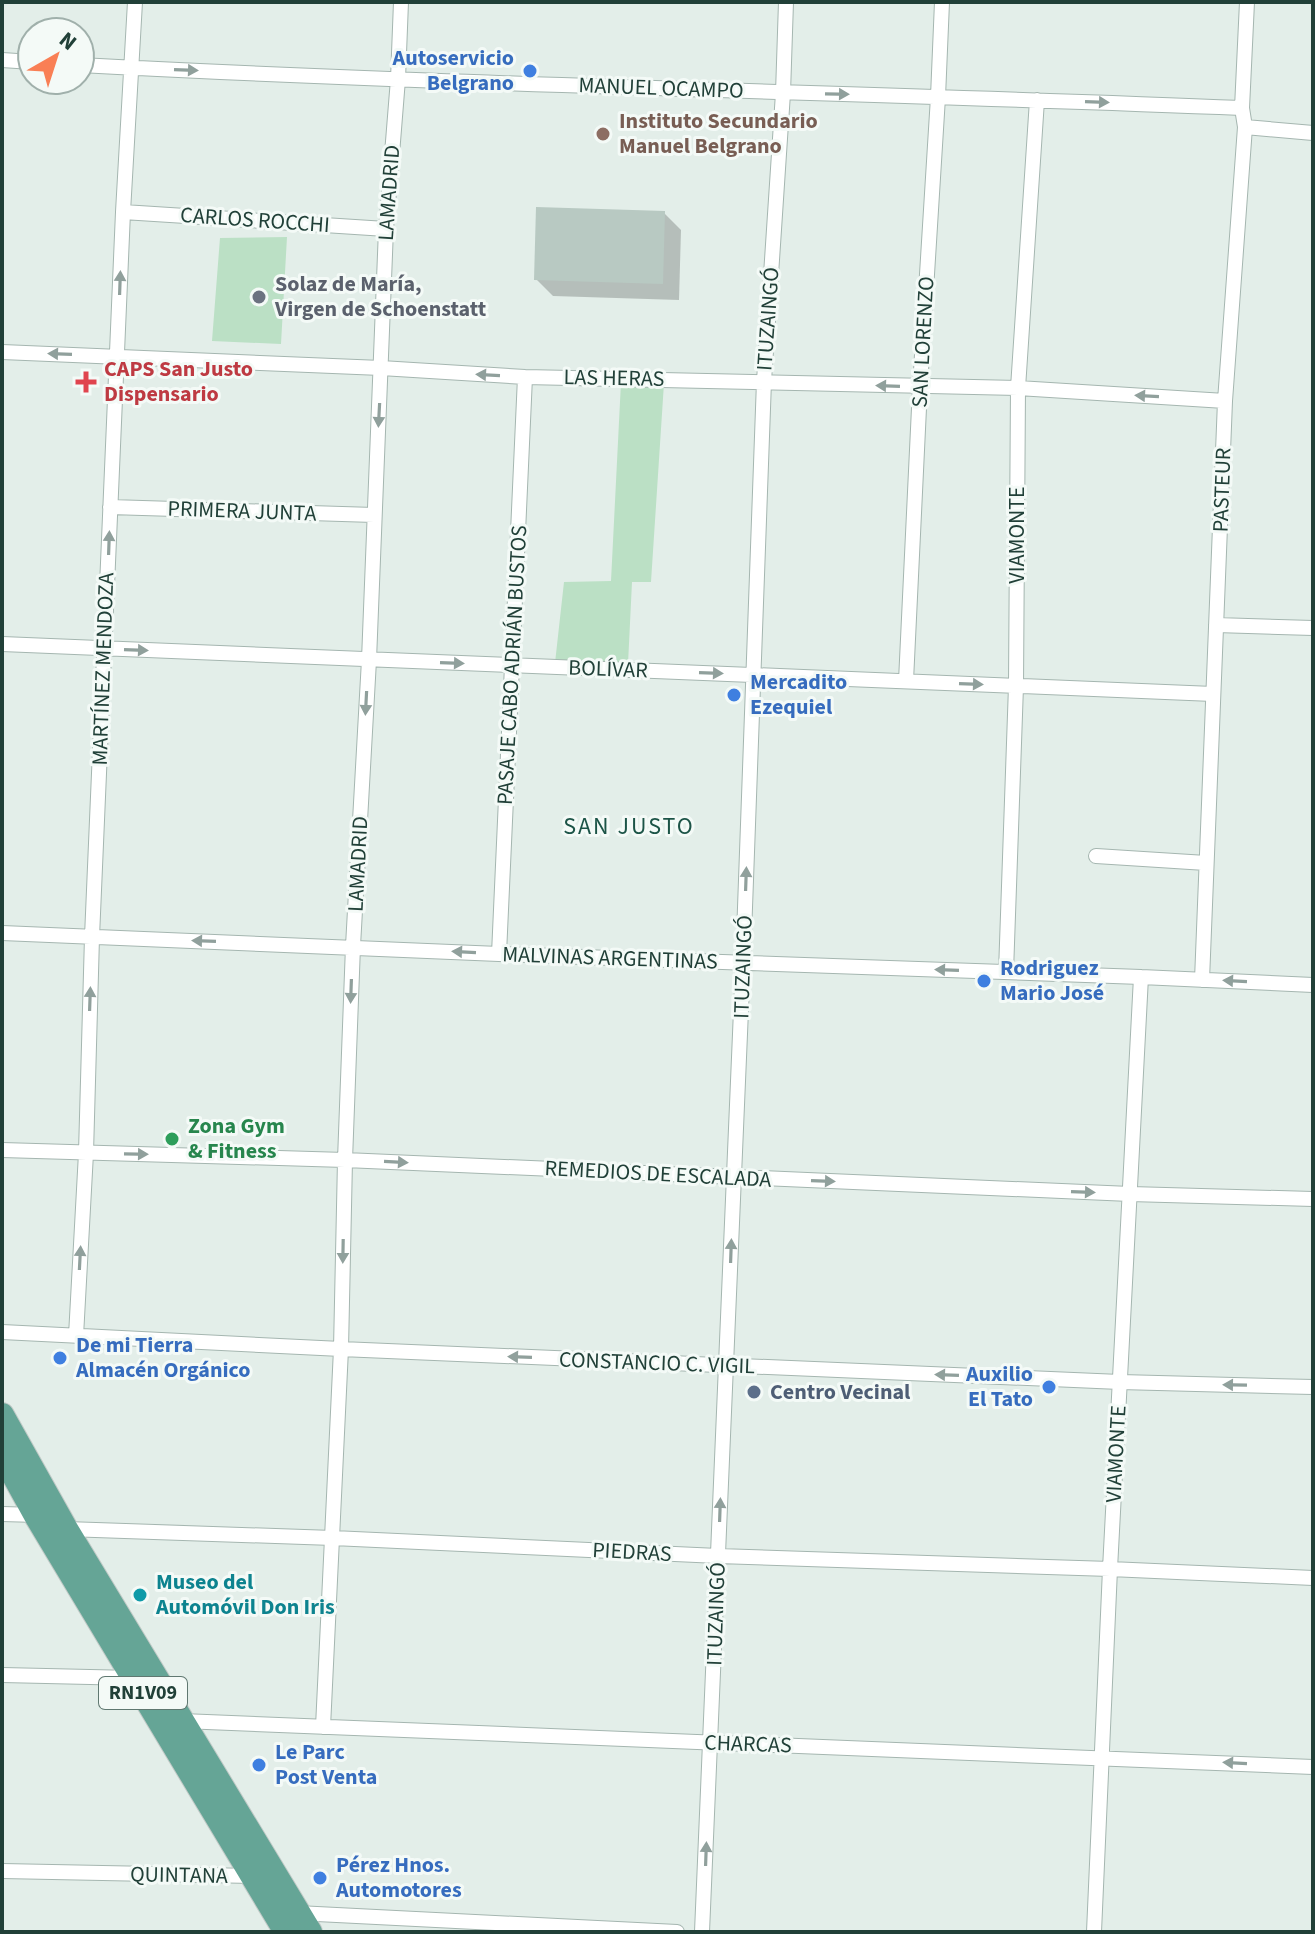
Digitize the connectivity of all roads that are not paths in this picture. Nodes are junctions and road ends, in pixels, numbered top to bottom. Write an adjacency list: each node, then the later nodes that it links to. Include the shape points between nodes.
1 (135, 2): 7 (street, MARTÍNEZ MENDOZA)
2 (401, 2): 8 (street, LAMADRID)
3 (786, 2): 9 (street, ITUZAINGÓ)
4 (942, 2): 10 (street, SAN LORENZO)
5 (1247, 2): 12 (street, PASTEUR)
6 (96, 66): 7 (street, MANUEL OCAMPO)
7 (132, 67): 8 (street, MANUEL OCAMPO, one-way to 8); 15 (street, MARTÍNEZ MENDOZA)
8 (398, 79): 9 (street, MANUEL OCAMPO); 16 (street, LAMADRID)
9 (783, 93): 10 (street, MANUEL OCAMPO, one-way to 10); 21 (street, ITUZAINGÓ)
10 (938, 97): 11 (street, MANUEL OCAMPO); 22 (street, SAN LORENZO)
11 (1037, 100): 12 (street, MANUEL OCAMPO, one-way to 12); 23 (street, VIAMONTE)
12 (1242, 108): 13 (street, PASTEUR)
13 (1245, 127): 14 (street); 24 (street, PASTEUR)
14 (1313, 133)
15 (123, 212): 16 (street, CARLOS ROCCHI); 18 (street, MARTÍNEZ MENDOZA, one-way to 15)
16 (386, 229): 19 (street, LAMADRID)
17 (2, 352): 18 (street, LAS HERAS, one-way to 17)
18 (117, 356): 19 (street, LAS HERAS); 25 (street, MARTÍNEZ MENDOZA)
19 (381, 368): 20 (street, LAS HERAS, one-way to 19); 26 (street, LAMADRID, one-way to 26)
20 (525, 377): 21 (street, LAS HERAS); 32 (street, PASAJE CABO ADRIÁN BUSTOS)
21 (764, 381): 22 (street, LAS HERAS, one-way to 21); 33 (street, ITUZAINGÓ)
22 (920, 387): 23 (street, LAS HERAS); 34 (street, SAN LORENZO)
23 (1018, 388): 24 (street, LAS HERAS, one-way to 23); 35 (street, VIAMONTE)
24 (1225, 401): 27 (street, PASTEUR)
25 (110, 507): 26 (street, PRIMERA JUNTA); 30 (street, MARTÍNEZ MENDOZA, one-way to 25)
26 (374, 515): 31 (street, LAMADRID)
27 (1216, 625): 28 (street); 36 (street, PASTEUR)
28 (1313, 628)
29 (2, 644): 30 (street, BOLÍVAR)
30 (104, 649): 31 (street, BOLÍVAR, one-way to 31); 40 (street, MARTÍNEZ MENDOZA)
31 (369, 660): 32 (street, BOLÍVAR, one-way to 32); 41 (street, LAMADRID, one-way to 41)
32 (512, 666): 33 (street, BOLÍVAR, one-way to 33); 42 (street, PASAJE CABO ADRIÁN BUSTOS)
33 (754, 674): 34 (street, BOLÍVAR); 43 (street, ITUZAINGÓ, one-way to 33)
34 (906, 681): 35 (street, BOLÍVAR, one-way to 35)
35 (1016, 686): 36 (street, BOLÍVAR); 44 (street, VIAMONTE)
36 (1213, 694): 38 (street, PASTEUR)
37 (1096, 856): 38 (street)
38 (1206, 863): 46 (street, PASTEUR)
39 (2, 933): 40 (street, MALVINAS ARGENTINAS)
40 (92, 937): 41 (street, MALVINAS ARGENTINAS, one-way to 40); 49 (street, MARTÍNEZ MENDOZA, one-way to 40)
41 (353, 946): 42 (street, MALVINAS ARGENTINAS, one-way to 41); 50 (street, LAMADRID, one-way to 50)
42 (499, 954): 43 (street, MALVINAS ARGENTINAS)
43 (743, 963): 44 (street, MALVINAS ARGENTINAS, one-way to 43); 51 (street, ITUZAINGÓ)
44 (1006, 972): 45 (street, MALVINAS ARGENTINAS)
45 (1141, 977): 46 (street, MALVINAS ARGENTINAS); 52 (street, VIAMONTE)
46 (1202, 980): 47 (street, MALVINAS ARGENTINAS, one-way to 46)
47 (1313, 985)
48 (2, 1150): 49 (street, REMEDIOS DE ESCALADA)
49 (86, 1153): 50 (street, REMEDIOS DE ESCALADA, one-way to 50); 55 (street, MARTÍNEZ MENDOZA, one-way to 49)
50 (345, 1160): 51 (street, REMEDIOS DE ESCALADA, one-way to 51); 56 (street, LAMADRID, one-way to 56)
51 (734, 1178): 52 (street, REMEDIOS DE ESCALADA, one-way to 52); 57 (street, ITUZAINGÓ, one-way to 51)
52 (1130, 1194): 53 (street, REMEDIOS DE ESCALADA); 58 (street, VIAMONTE)
53 (1313, 1199)
54 (2, 1332): 55 (street, CONSTANCIO C. VIGIL)
55 (76, 1336): 56 (street, CONSTANCIO C. VIGIL)
56 (341, 1349): 57 (street, CONSTANCIO C. VIGIL, one-way to 56); 65 (street, LAMADRID)
57 (726, 1366): 58 (street, CONSTANCIO C. VIGIL, one-way to 57); 66 (street, ITUZAINGÓ, one-way to 57)
58 (1120, 1382): 59 (street, CONSTANCIO C. VIGIL, one-way to 58); 67 (street, VIAMONTE)
59 (1313, 1387)
60 (2, 1415): 64 (main road, RN1V09)
61 (2, 1454): 63 (main road, RN1V09)
62 (2, 1514): 63 (street, PIEDRAS)
63 (35, 1514): 64 (street, PIEDRAS); 70 (main road, RN1V09)
64 (66, 1529): 65 (street, PIEDRAS); 71 (main road, RN1V09)
65 (333, 1538): 66 (street, PIEDRAS); 72 (street, LAMADRID)
66 (718, 1556): 67 (street, PIEDRAS); 73 (street, ITUZAINGÓ)
67 (1110, 1569): 68 (street, PIEDRAS); 74 (street, VIAMONTE)
68 (1313, 1578)
69 (2, 1675): 70 (street)
70 (134, 1678): 77 (main road, RN1V09)
71 (182, 1721): 72 (street, CHARCAS); 78 (main road, RN1V09)
72 (323, 1727): 73 (street, CHARCAS)
73 (710, 1743): 74 (street, CHARCAS); 80 (street, ITUZAINGÓ, one-way to 73)
74 (1102, 1757): 75 (street, CHARCAS, one-way to 74); 81 (street, VIAMONTE)
75 (1313, 1767)
76 (2, 1871): 77 (street, QUINTANA)
77 (253, 1876): 78 (main road, RN1V09)
78 (298, 1926): 79 (street)
79 (677, 1932)
80 (702, 1932)
81 (1094, 1932)

